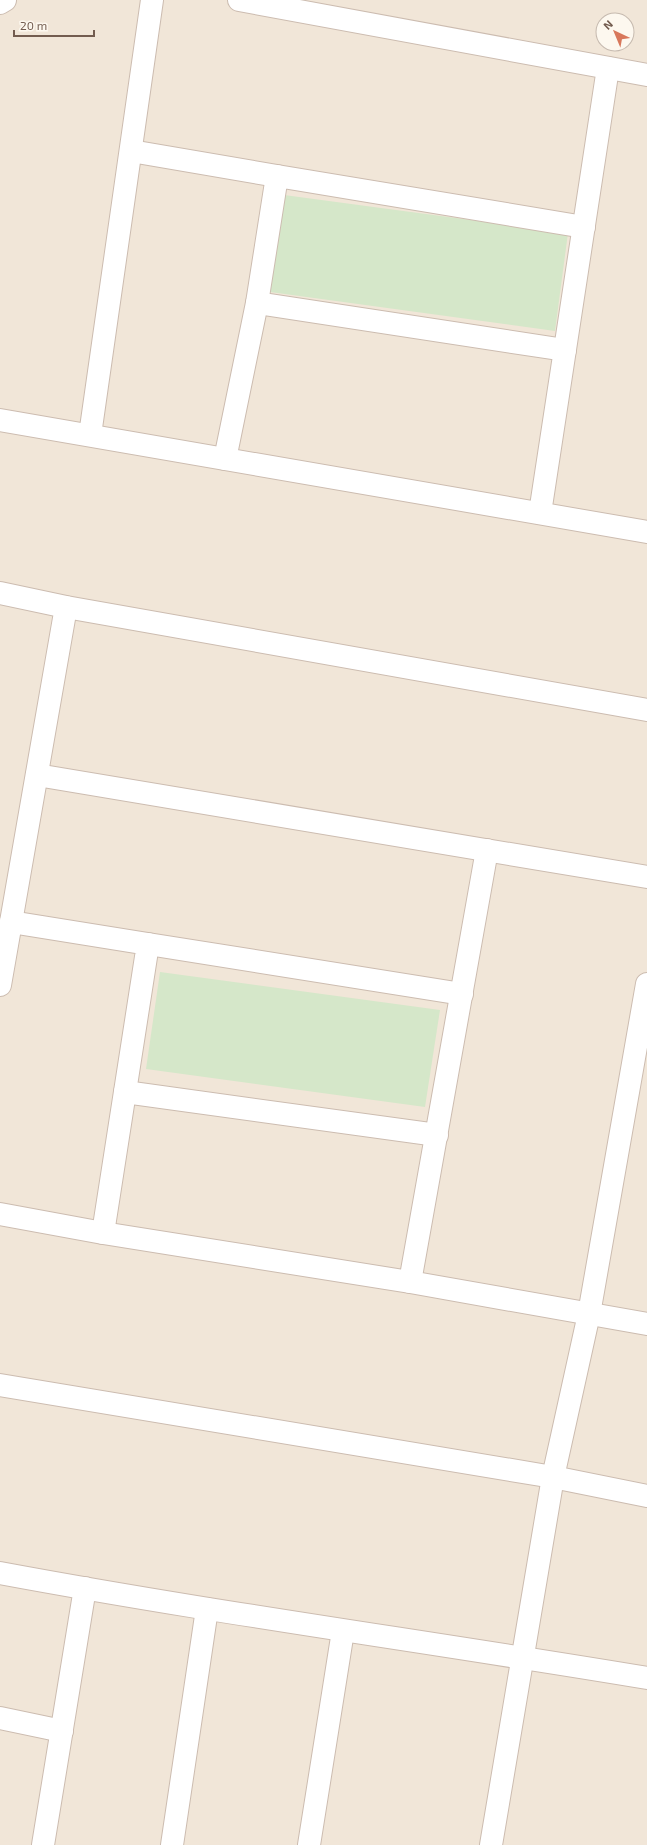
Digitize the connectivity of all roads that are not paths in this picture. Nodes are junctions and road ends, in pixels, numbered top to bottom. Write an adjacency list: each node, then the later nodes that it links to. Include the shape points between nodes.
1 (5, 0): 4 (street)
2 (152, 0): 7 (street)
3 (239, 0): 5 (street)
4 (0, 3)
5 (608, 68): 6 (street); 9 (street)
6 (647, 75)
7 (130, 151): 8 (street); 13 (street)
8 (277, 176): 9 (street); 10 (street)
9 (584, 227): 11 (street)
10 (257, 303): 11 (street); 14 (street)
11 (565, 350): 15 (street)
12 (0, 420): 13 (street)
13 (90, 436): 14 (street)
14 (225, 459): 15 (street)
15 (540, 513): 16 (street)
16 (647, 532)
17 (0, 593): 18 (street)
18 (66, 607): 19 (street); 20 (street)
19 (647, 710)
20 (37, 775): 21 (street); 23 (street)
21 (487, 850): 22 (street); 27 (street)
22 (647, 877)
23 (11, 922): 24 (street); 26 (street)
24 (148, 944): 27 (street); 28 (street)
25 (647, 984): 33 (street)
26 (0, 985)
27 (462, 994): 29 (street)
28 (125, 1092): 29 (street); 31 (street)
29 (437, 1136): 32 (street)
30 (0, 1214): 31 (street)
31 (104, 1233): 32 (street)
32 (410, 1282): 33 (street)
33 (589, 1314): 34 (street); 36 (street)
34 (647, 1324)
35 (0, 1385): 36 (street)
36 (553, 1477): 37 (street); 42 (street)
37 (647, 1496)
38 (0, 1572): 39 (street)
39 (85, 1588): 40 (street); 45 (street)
40 (207, 1609): 41 (street); 47 (street)
41 (343, 1631): 42 (street); 48 (street)
42 (523, 1657): 43 (street); 49 (street)
43 (647, 1678)
44 (0, 1718): 45 (street)
45 (62, 1731): 46 (street)
46 (44, 1845)
47 (172, 1845)
48 (309, 1845)
49 (491, 1845)

